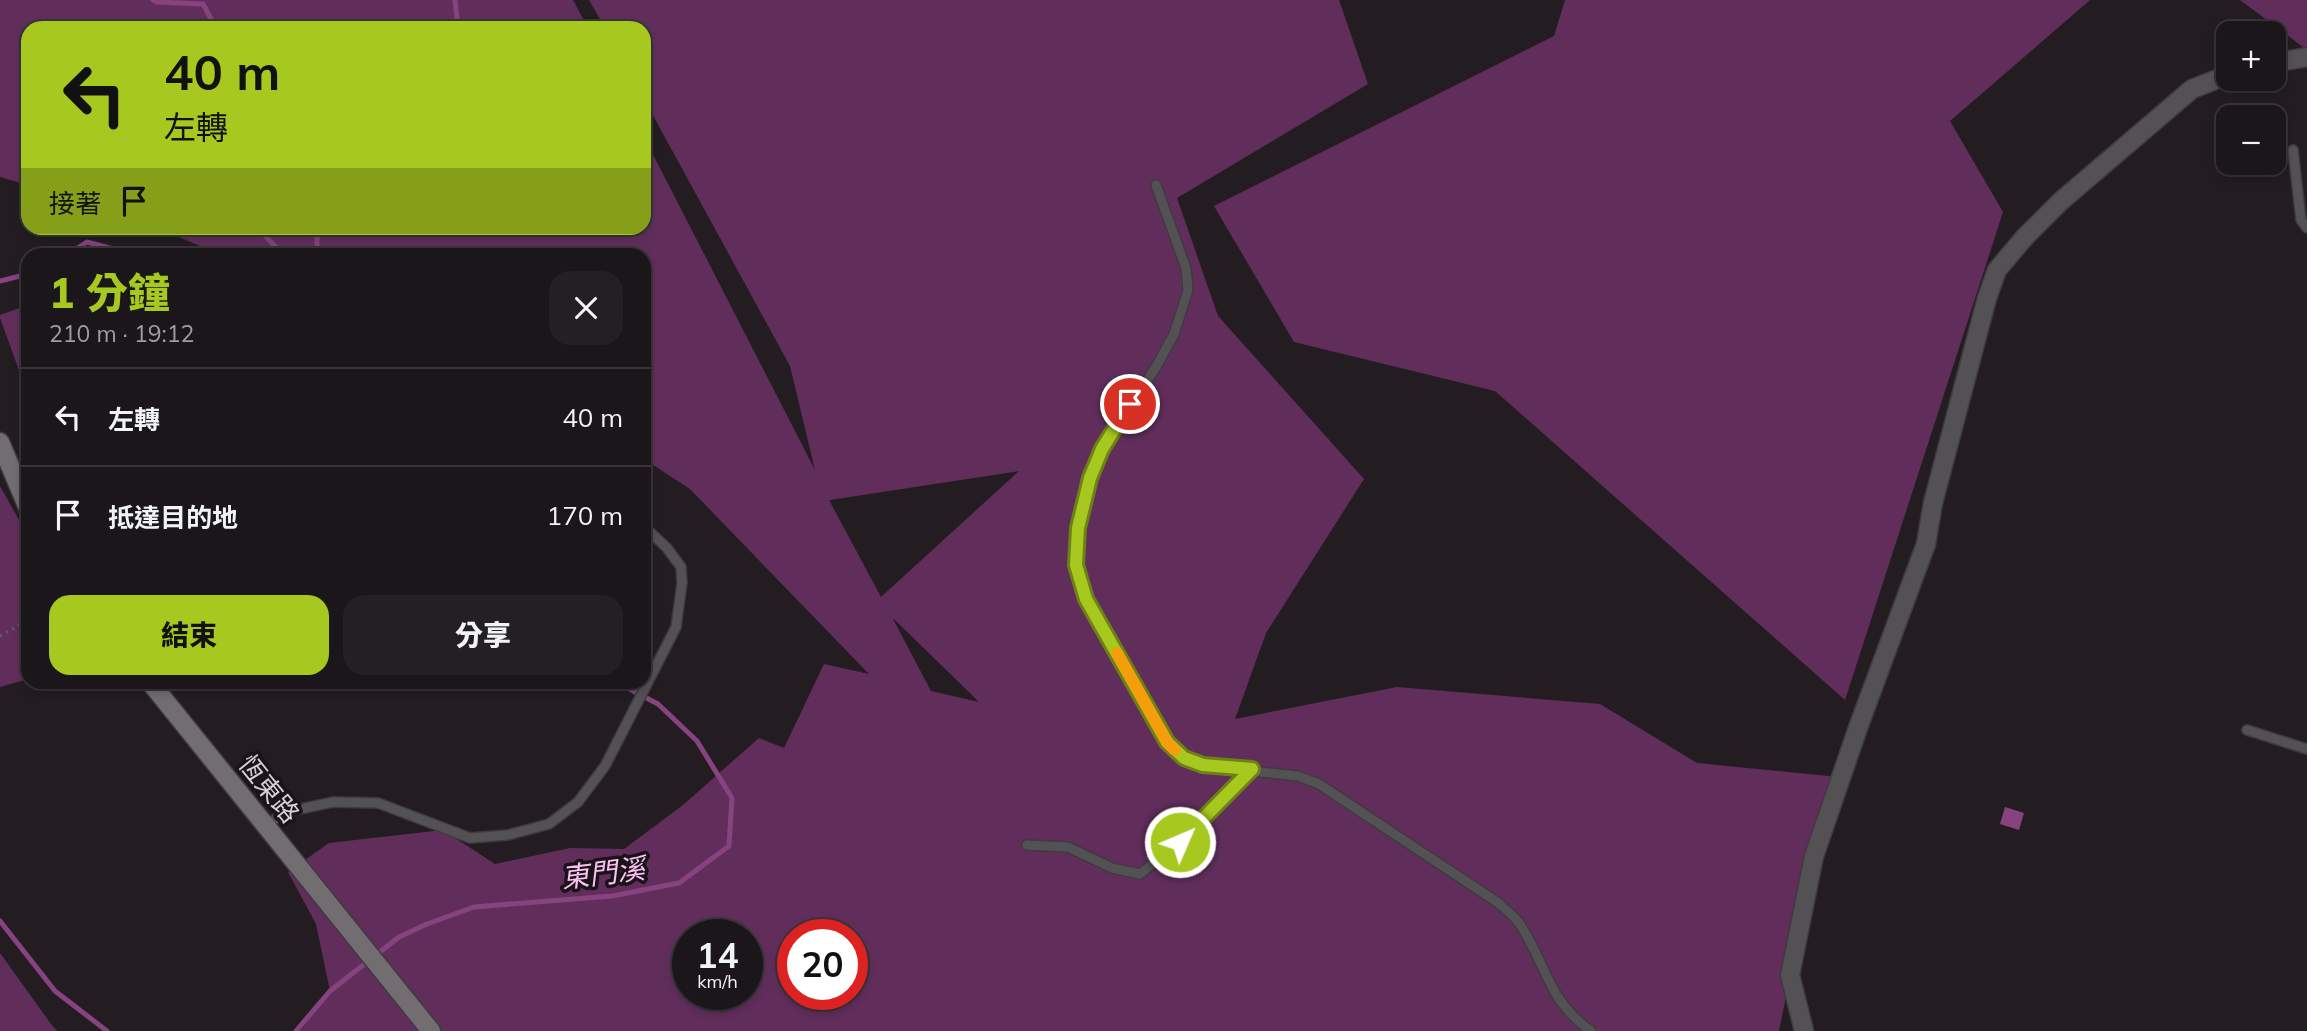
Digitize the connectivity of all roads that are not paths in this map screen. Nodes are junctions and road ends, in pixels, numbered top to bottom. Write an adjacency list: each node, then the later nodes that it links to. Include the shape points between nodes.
1 (2307, 57): 2 (street)
2 (2286, 61)
3 (2216, 80): 20 (street, via 2192,89 2061,201 1997,270 1933,503 1926,544 1814,856 1790,975)
4 (2293, 150): 6 (lane, via 2301,220)
5 (1156, 185): 15 (lane, via 1186,268 1188,290 1174,334 1102,449 1090,478 1078,528 1076,565 1086,599 1167,742 1184,758 1203,765)
6 (2307, 229)
7 (0, 442): 8 (main road)
8 (21, 492)
9 (651, 533): 10 (lane, via 681,567 682,583 676,626)
10 (651, 680)
11 (156, 689): 16 (main road, 恆東路)
12 (646, 689): 16 (lane, via 605,766 578,802 549,824 508,835 470,838 379,803 333,802 291,811)
13 (2247, 730): 14 (lane)
14 (2307, 749)
15 (1252, 769): 17 (lane, via 1180,842 1140,874 1112,868 1068,846); 19 (lane, via 1319,784 1497,902 1520,923 1559,1001 1574,1020)
16 (264, 825): 18 (main road, 恆東路)
17 (1027, 845)
18 (431, 1031)
19 (1591, 1031)
20 (1804, 1031)

